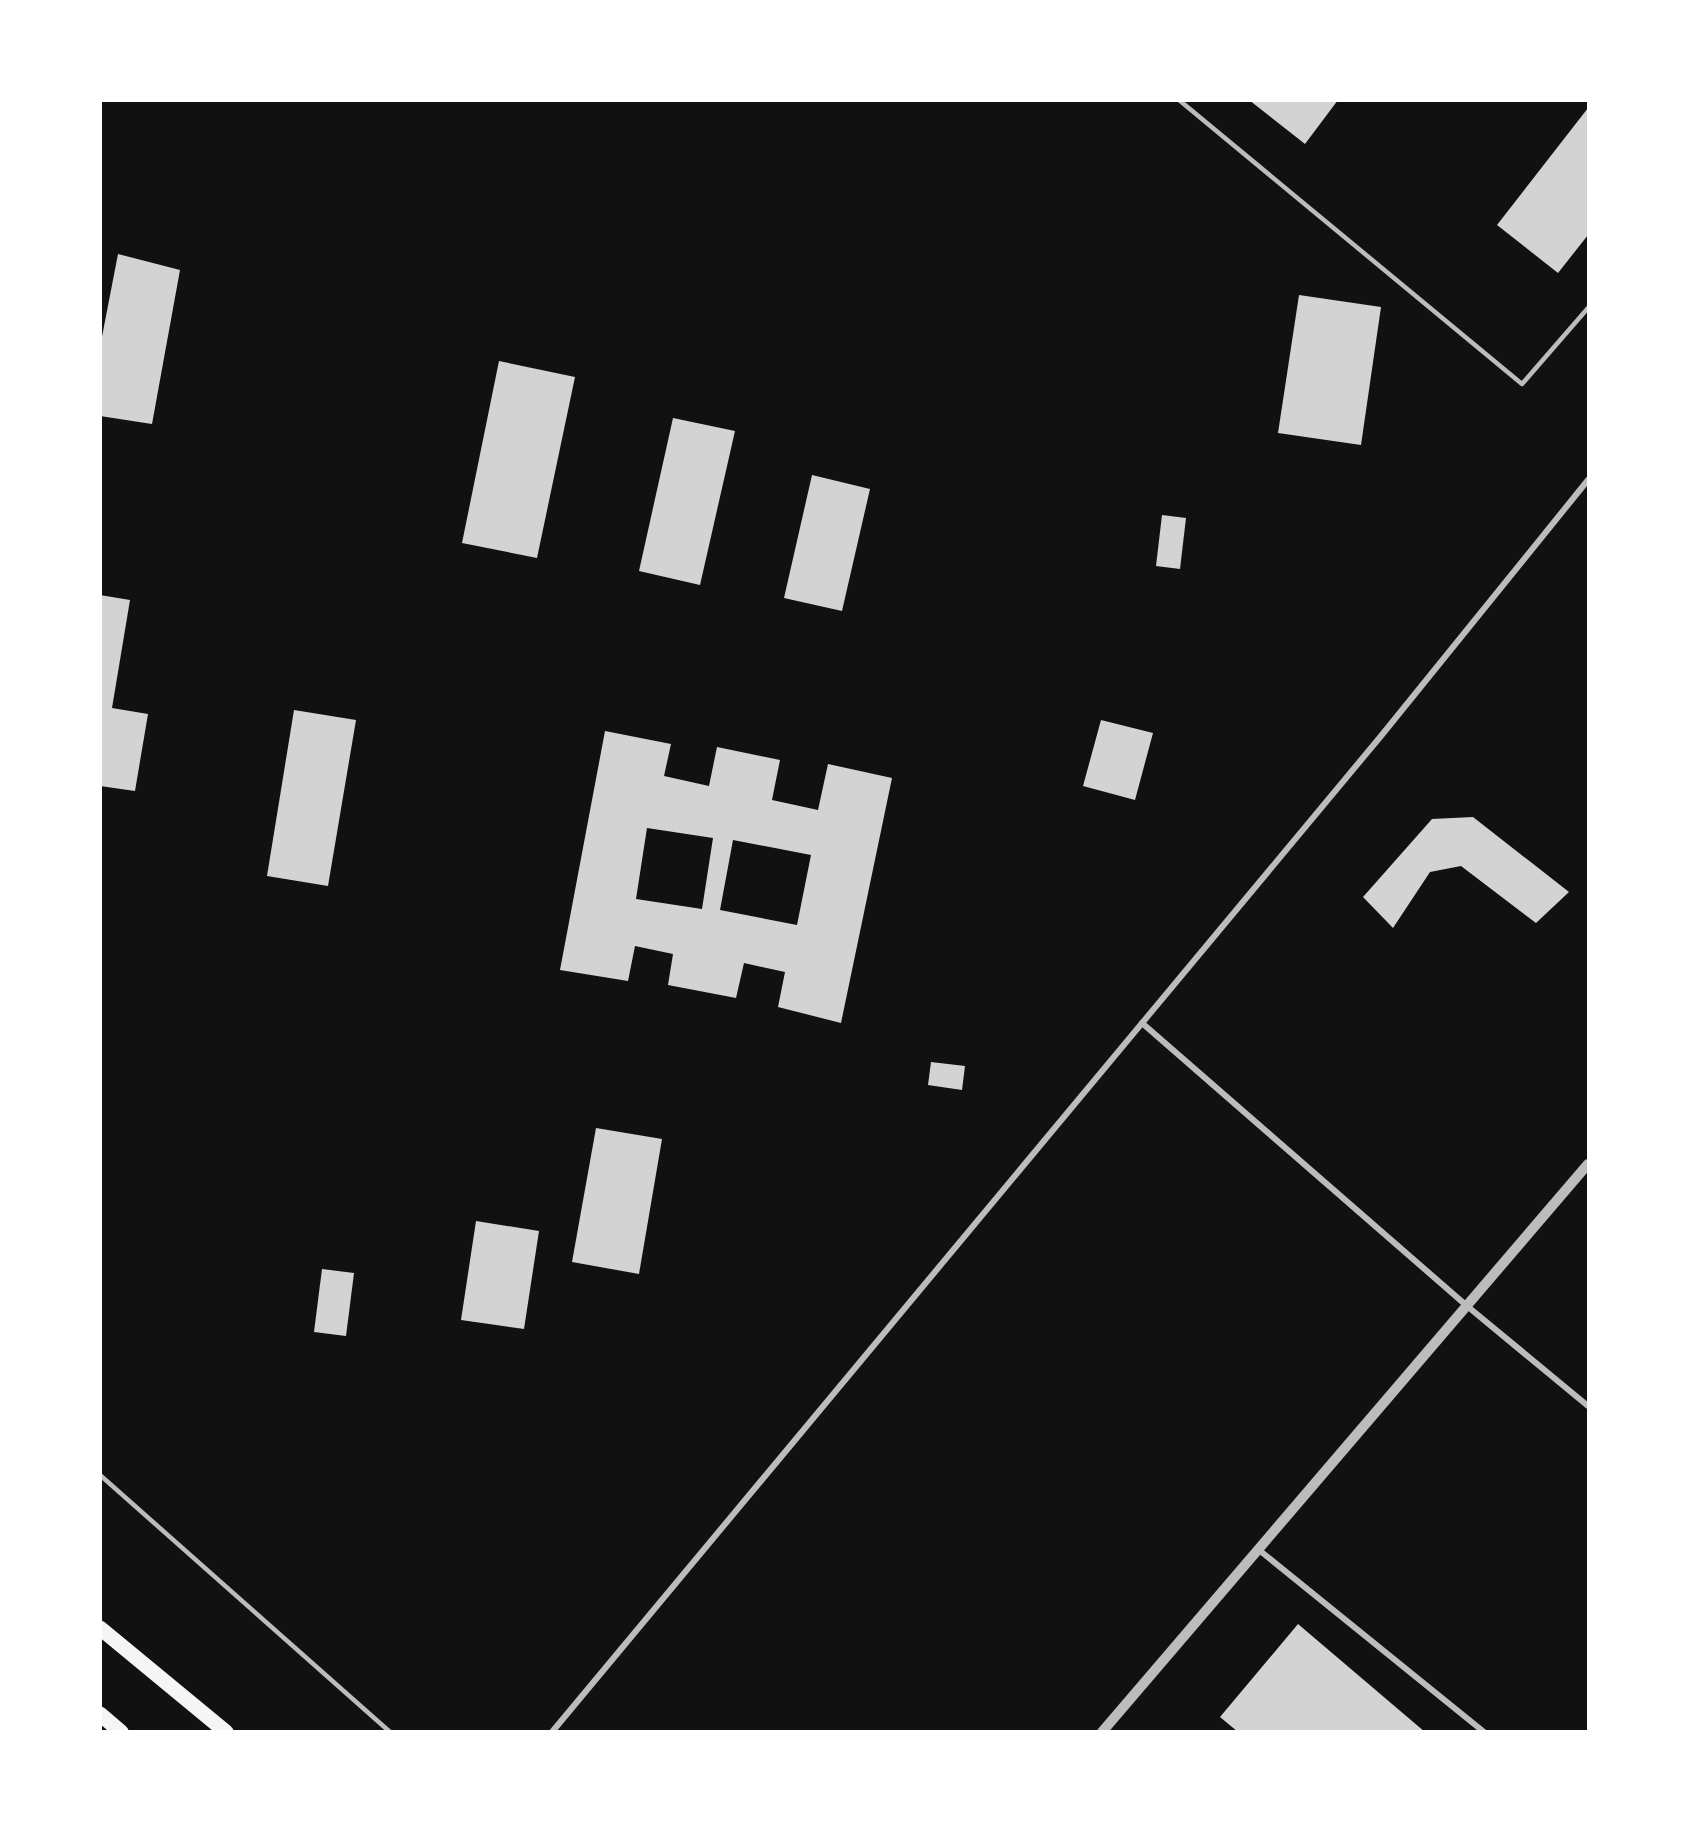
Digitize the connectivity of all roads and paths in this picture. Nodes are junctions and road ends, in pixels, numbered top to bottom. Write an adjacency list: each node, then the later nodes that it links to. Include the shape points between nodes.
1 (1179, 100): 2 (lane, via 1522,384)
2 (1588, 308)
3 (1588, 480): 4 (street)
4 (1142, 1023): 6 (street); 15 (street)
5 (1588, 1164): 6 (street)
6 (1467, 1306): 7 (street); 9 (street)
7 (1588, 1406)
8 (100, 1475): 14 (lane)
9 (1259, 1550): 16 (street); 17 (street)
10 (100, 1628): 13 (main road)
11 (100, 1714): 12 (main road)
12 (121, 1731)
13 (226, 1731)
14 (390, 1731)
15 (552, 1731)
16 (1102, 1731)
17 (1484, 1731)

